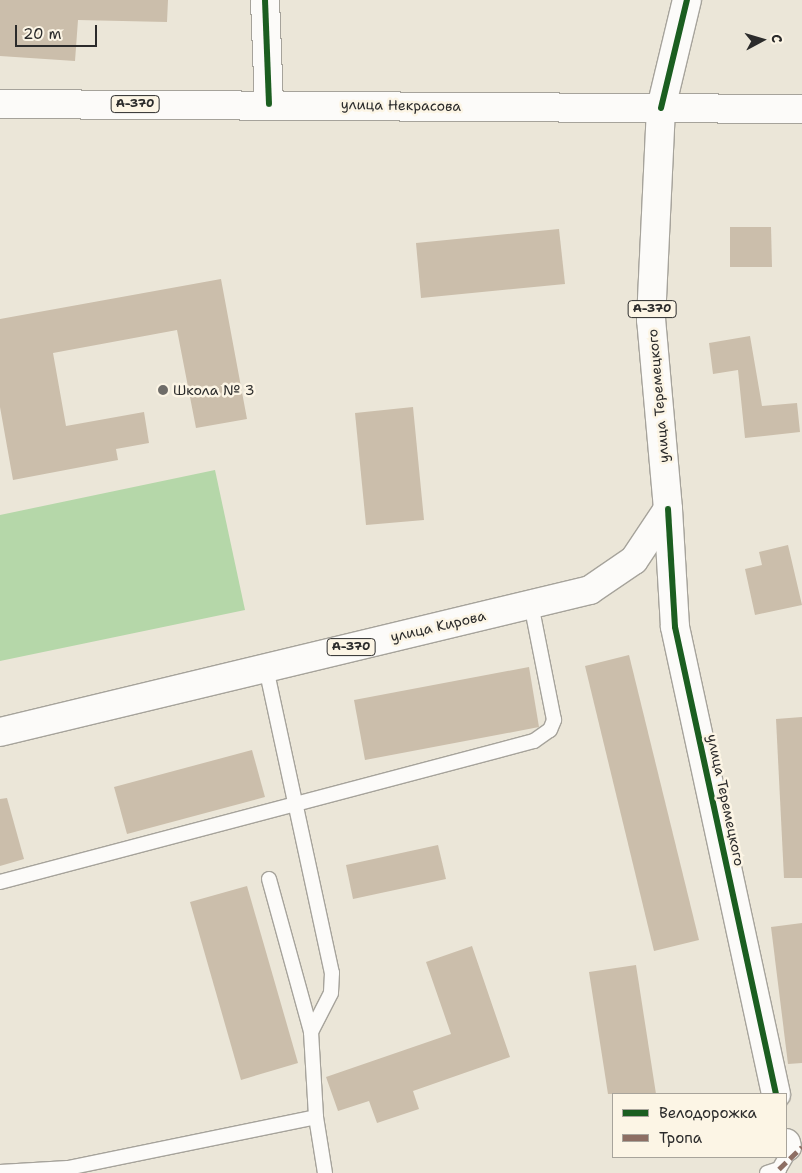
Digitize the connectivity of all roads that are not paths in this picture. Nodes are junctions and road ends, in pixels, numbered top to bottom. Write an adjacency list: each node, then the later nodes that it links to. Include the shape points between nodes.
1 (265, 0): 4 (main road)
2 (687, 0): 5 (main road, улица Теремецкого)
3 (0, 104): 4 (main road, улица Некрасова / А-370)
4 (270, 104): 5 (main road, улица Некрасова / А-370)
5 (661, 108): 6 (main road, улица Некрасова / А-370); 7 (main road, улица Теремецкого / А-370, via 651,320)
6 (802, 109)
7 (668, 509): 8 (main road, улица Кирова / А-370, via 634,560 590,590); 15 (main road, улица Теремецкого, via 675,627)
8 (531, 604): 9 (main road, улица Кирова / А-370); 11 (lane, via 554,720 550,730 534,741)
9 (266, 668): 10 (main road, улица Кирова / А-370); 11 (lane)
10 (0, 732)
11 (296, 804): 13 (lane); 14 (lane, via 332,973 331,993)
12 (269, 879): 14 (lane)
13 (0, 882)
14 (311, 1032): 16 (lane)
15 (776, 1093)
16 (316, 1117): 18 (lane, via 68,1168); 19 (lane)
17 (783, 1158): 20 (lane, via 779,1169)
18 (0, 1172)
19 (325, 1173)
20 (767, 1173)

